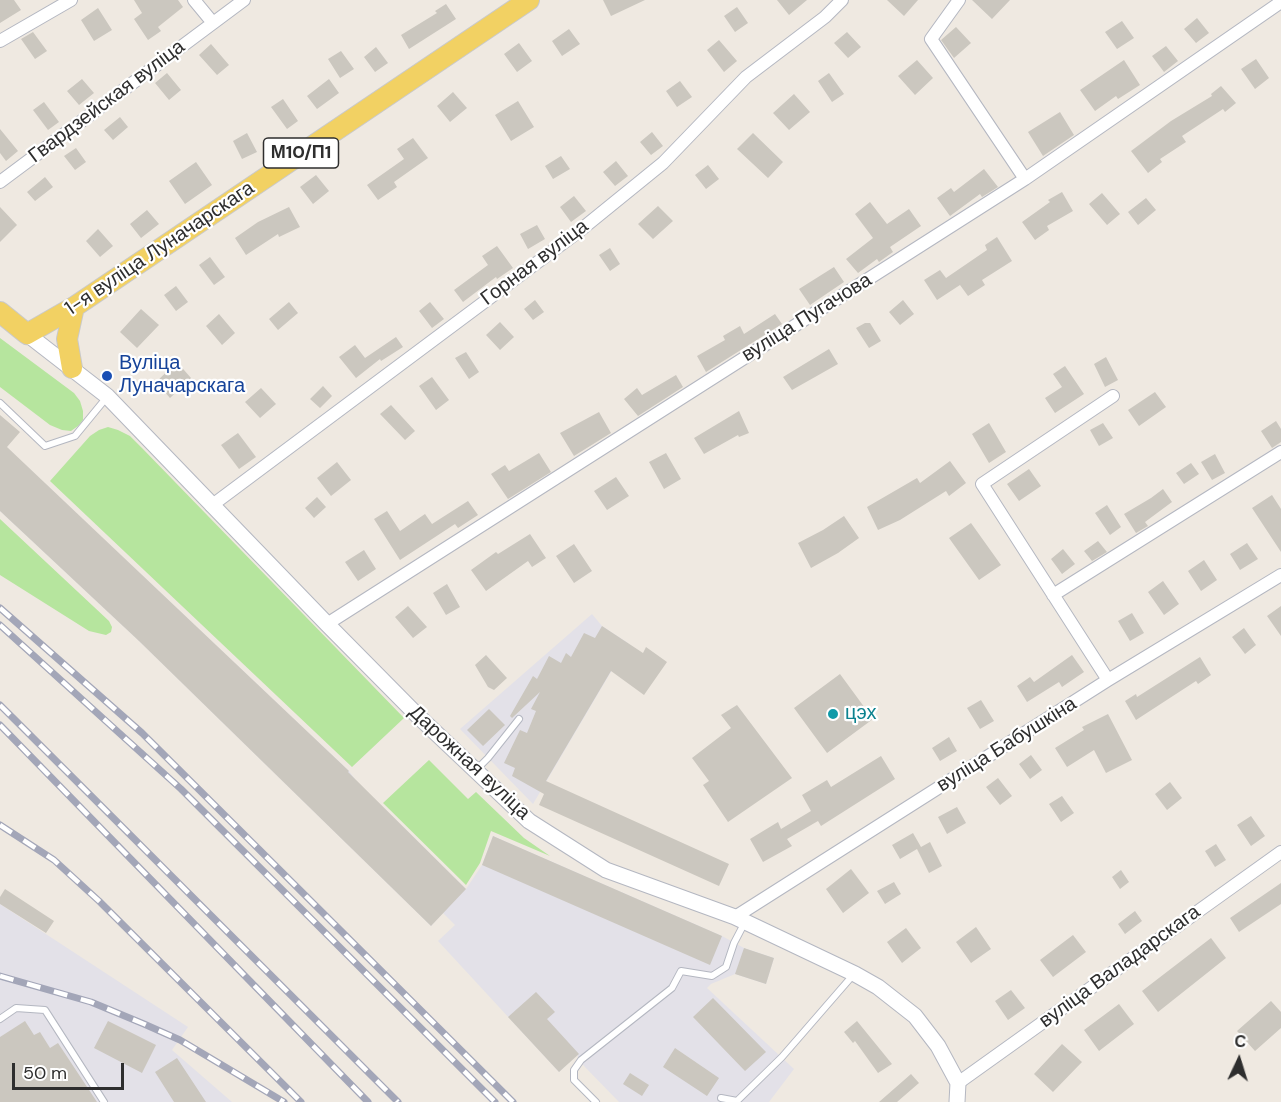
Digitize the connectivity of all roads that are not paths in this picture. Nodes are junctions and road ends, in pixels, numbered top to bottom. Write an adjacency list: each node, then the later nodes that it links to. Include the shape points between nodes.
1 (71, 0): 9 (street)
2 (194, 0): 8 (street)
3 (244, 0): 8 (street, Гвардзейская вуліца)
4 (528, 0): 12 (main road, 1-я вуліца Луначарскага / М10/П1)
5 (842, 0): 20 (street, Горная вуліца, via 746,77 663,162 578,232)
6 (959, 0): 10 (street, via 931,39)
7 (1281, 2): 10 (street, вуліца Пугачова)
8 (213, 23): 11 (street, Гвардзейская вуліца)
9 (0, 41)
10 (1025, 179): 23 (street, вуліца Пугачова)
11 (0, 182)
12 (74, 307): 14 (main road, 1-я вуліца Луначарскага / М10/П1); 15 (main road, via 67,339)
13 (0, 312): 14 (main road)
14 (27, 334): 15 (street, Дарожная вуліца)
15 (72, 368): 16 (street, Дарожная вуліца)
16 (107, 396): 18 (lane, via 75,436 45,446); 20 (street, Дарожная вуліца)
17 (1113, 396): 22 (street, via 982,484)
18 (0, 403)
19 (1281, 452): 22 (street)
20 (211, 506): 23 (street, Дарожная вуліца)
21 (1281, 575): 24 (street, вуліца Бабушкіна)
22 (1053, 595): 24 (street)
23 (327, 624): 26 (street, Дарожная вуліца)
24 (1108, 681): 28 (street, вуліца Бабушкіна)
25 (519, 719): 26 (lane)
26 (476, 770): 28 (street, Дарожная вуліца, via 529,821 606,870)
27 (1281, 852): 31 (street, вуліца Валадарскага)
28 (740, 920): 29 (street, Дарожная вуліца); 34 (lane, via 726,967 712,976 681,971 672,988 581,1060 574,1070 574,1080)
29 (855, 974): 31 (street, Дарожная вуліца, via 915,1016 938,1046); 32 (lane, via 782,1058 737,1101)
30 (0, 1020): 33 (lane, via 16,1008 45,1010)
31 (958, 1083): 35 (street)
32 (722, 1098)
33 (104, 1102)
34 (596, 1102)
35 (957, 1102)

